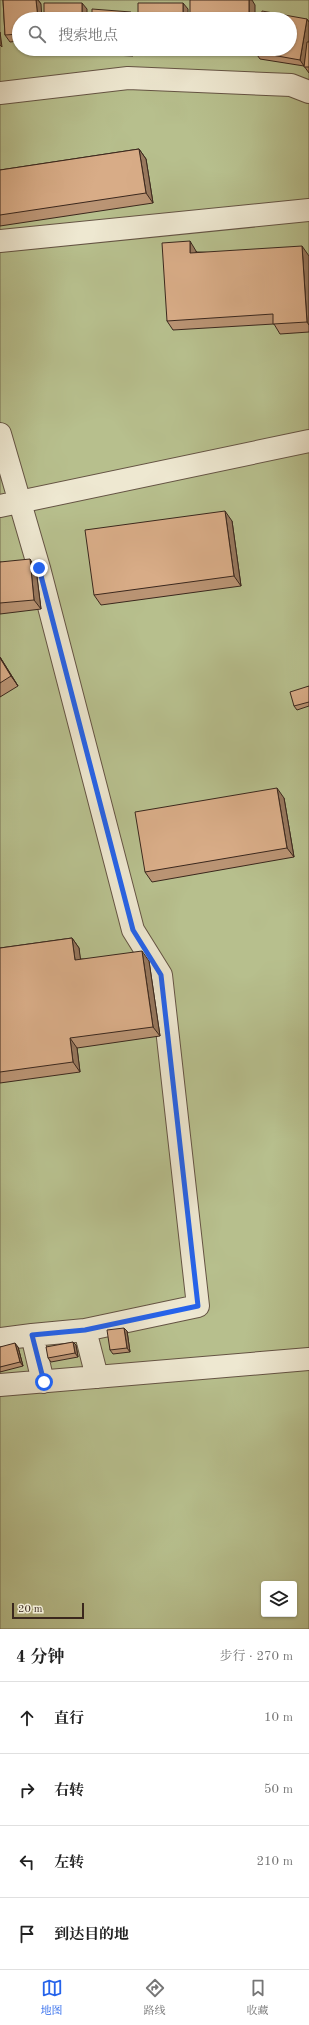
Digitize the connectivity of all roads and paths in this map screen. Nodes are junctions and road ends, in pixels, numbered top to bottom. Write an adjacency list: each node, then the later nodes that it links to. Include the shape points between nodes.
1 (309, 92): 2 (street, via 291,85 128,78)
2 (0, 93)
3 (309, 210): 4 (street)
4 (0, 242)
5 (0, 434): 7 (street)
6 (309, 441): 7 (street)
7 (10, 504): 8 (street, via 133,930 161,975 198,1306)
8 (85, 1330): 9 (street); 12 (street)
9 (32, 1335): 10 (street); 13 (street)
10 (0, 1339)
11 (309, 1359): 12 (street)
12 (97, 1377): 13 (street)
13 (44, 1382): 14 (street)
14 (0, 1385)

